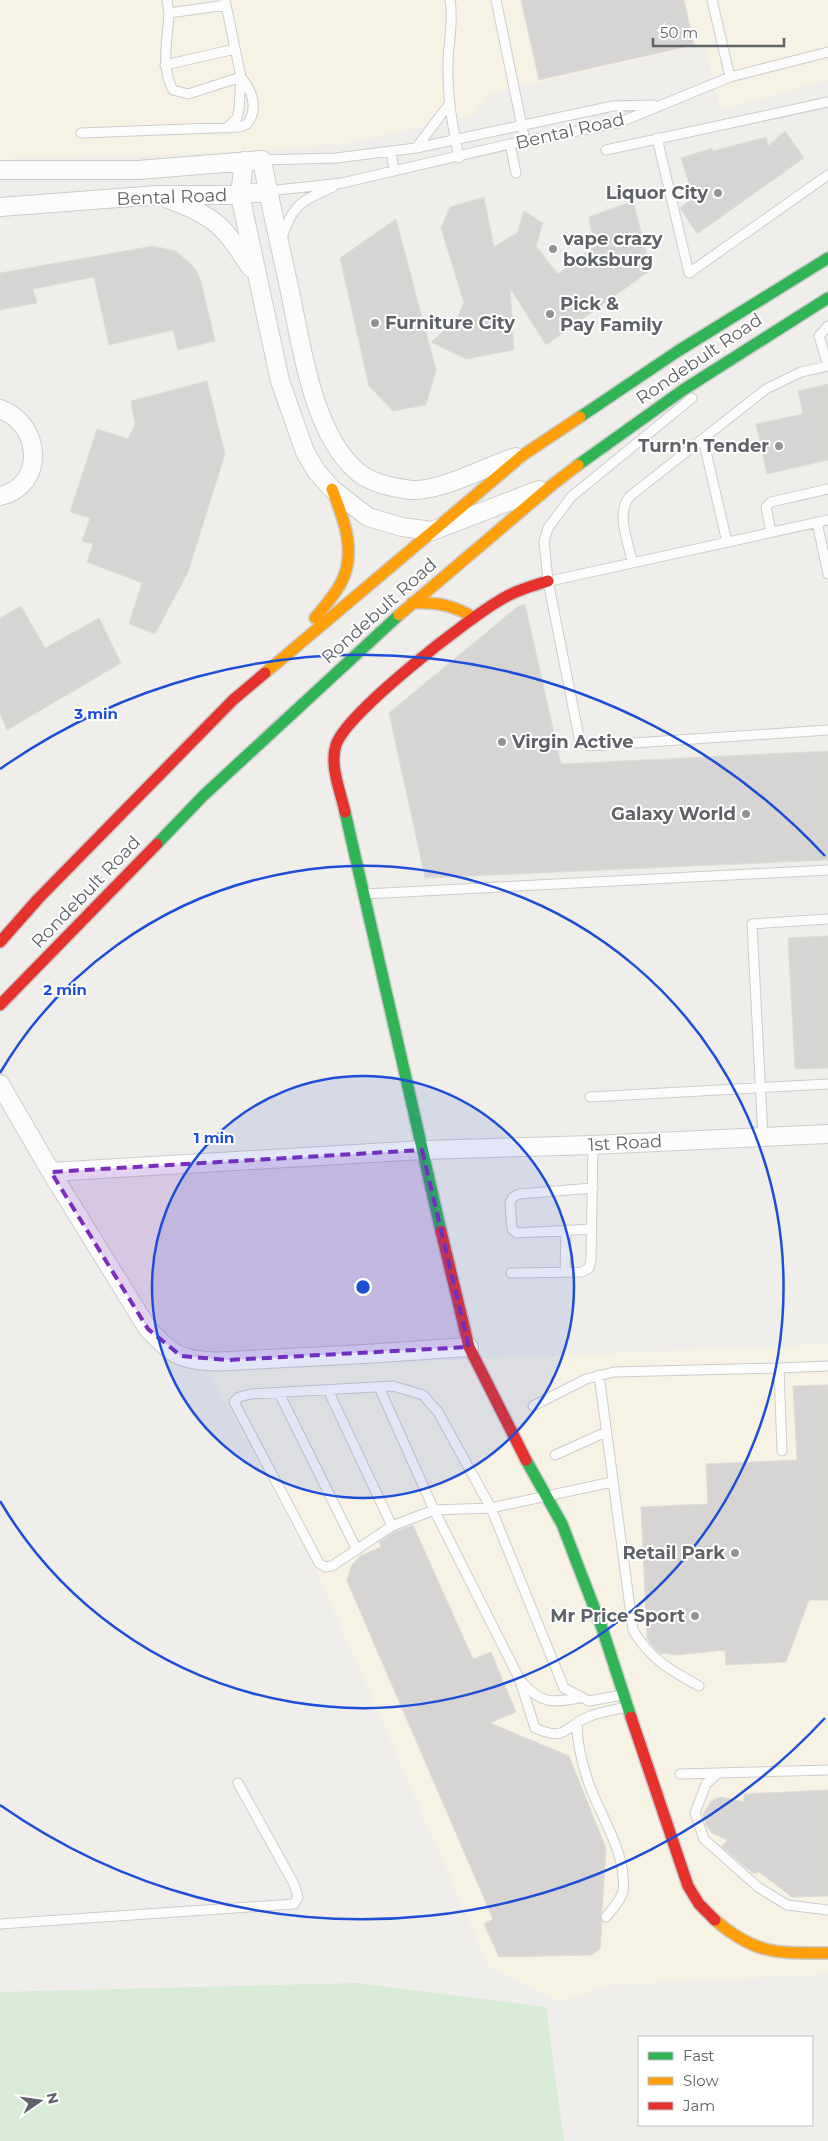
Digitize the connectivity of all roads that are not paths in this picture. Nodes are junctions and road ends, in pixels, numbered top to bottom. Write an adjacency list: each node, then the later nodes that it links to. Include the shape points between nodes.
1 (167, 0): 6 (lane)
2 (450, 0): 13 (lane)
3 (496, 0): 15 (lane)
4 (712, 0): 10 (lane)
5 (225, 2): 6 (lane); 7 (lane)
6 (169, 13): 9 (lane)
7 (235, 49): 9 (lane); 11 (lane)
8 (828, 52): 10 (lane)
9 (165, 65): 11 (lane, via 172,90 188,94)
10 (730, 76): 14 (lane)
11 (241, 77): 16 (lane, via 240,110); 16 (lane, via 250,89 251,119 240,127)
12 (828, 102): 18 (lane)
13 (450, 103): 19 (lane); 22 (lane)
14 (658, 105): 15 (lane, Bental Road, via 613,106); 20 (lane, Bental Road, via 618,123)
15 (522, 126): 19 (lane, Bental Road); 20 (lane)
16 (227, 128): 17 (lane)
17 (81, 133)
18 (657, 138): 23 (lane); 31 (lane, via 689,273)
19 (456, 141): 22 (lane, Bental Road); 25 (lane)
20 (525, 141): 21 (lane, Bental Road)
21 (510, 144): 25 (lane, Bental Road); 30 (lane)
22 (416, 148): 24 (lane, Bental Road)
23 (606, 150)
24 (391, 151): 26 (lane, Bental Road, via 336,158); 29 (lane)
25 (459, 158): 29 (lane, Bental Road)
26 (262, 160): 27 (street, Bental Road); 33 (street)
27 (244, 161): 28 (street, Bental Road, via 138,170); 35 (street)
28 (0, 170)
29 (394, 171): 32 (lane, Bental Road)
30 (516, 173)
31 (828, 176)
32 (342, 183): 33 (lane, Bental Road); 37 (lane, via 305,198 288,219)
33 (268, 191): 35 (street, Bental Road); 37 (street)
34 (158, 195): 35 (street, Bental Road); 36 (street, Bental Road); 39 (street, via 210,217 226,231)
35 (240, 195): 39 (street)
36 (0, 207)
37 (280, 245): 46 (street, via 308,378 322,419 340,452 358,472 379,483 412,490 442,485)
38 (828, 258): 46 (main road, Rondebult Road, via 678,350)
39 (256, 277): 49 (street, via 287,406 305,452)
40 (828, 298): 42 (main road, Rondebult Road)
41 (828, 326): 43 (lane, via 820,336)
42 (775, 330): 47 (main road, Rondebult Road, via 683,390); 58 (lane, via 571,497 556,514 544,541)
43 (828, 366): 45 (lane, via 801,372 766,389)
44 (0, 409): 50 (street, via 14,415 24,425 34,451 26,478 17,488)
45 (703, 439): 55 (lane); 56 (lane, via 623,505 622,516)
46 (523, 455): 53 (main road, Rondebult Road)
47 (552, 484): 53 (street); 59 (main road, Rondebult Road)
48 (828, 489): 54 (lane, via 771,502 766,508)
49 (332, 490): 53 (street, via 368,517); 61 (main road, via 344,518 348,561 341,582)
50 (0, 496)
51 (828, 520): 52 (lane)
52 (817, 522): 54 (lane); 57 (lane)
53 (432, 531): 61 (main road, Rondebult Road)
54 (771, 532): 55 (lane)
55 (727, 542): 56 (lane)
56 (632, 561): 58 (lane)
57 (828, 574)
58 (548, 581): 60 (main road, via 523,587); 62 (lane, via 576,731 584,745)
59 (412, 602): 60 (main road, via 440,602 459,607); 69 (main road, Rondebult Road, via 203,796)
60 (474, 618): 64 (main road, via 377,697 345,729 337,742 336,772)
61 (293, 648): 65 (main road, Rondebult Road, via 233,700)
62 (828, 730)
63 (828, 870): 64 (lane)
64 (365, 894): 77 (main road)
65 (38, 899): 67 (main road); 68 (main road, Rondebult Road)
66 (828, 918): 72 (lane, via 752,924)
67 (0, 922)
68 (0, 942)
69 (0, 1005)
70 (0, 1084): 78 (street)
71 (828, 1084): 72 (lane)
72 (762, 1088): 73 (lane); 75 (lane)
73 (590, 1096)
74 (828, 1134): 75 (street, 1st Road)
75 (763, 1137): 76 (street, 1st Road)
76 (593, 1145): 77 (street, 1st Road); 79 (lane)
77 (422, 1150): 78 (street, 1st Road); 84 (main road)
78 (51, 1172): 84 (street, via 148,1329 181,1356 194,1360 228,1360)
79 (592, 1188): 80 (lane); 81 (lane, via 512,1197 512,1230 517,1233)
80 (592, 1229): 81 (lane); 82 (lane, via 589,1268 582,1272)
81 (566, 1230): 82 (lane)
82 (565, 1272): 83 (lane)
83 (511, 1273)
84 (469, 1347): 96 (main road)
85 (828, 1366): 86 (lane)
86 (779, 1368): 87 (lane); 93 (lane)
87 (598, 1375): 91 (lane); 92 (lane)
88 (379, 1387): 89 (lane); 97 (lane, via 393,1386 423,1394 438,1412); 98 (lane)
89 (328, 1390): 90 (lane); 99 (lane)
90 (279, 1392): 100 (lane); 100 (lane, via 239,1397 235,1406 319,1563 325,1567 332,1566)
91 (533, 1406)
92 (606, 1432): 94 (lane); 95 (lane)
93 (782, 1451)
94 (555, 1455)
95 (612, 1482): 96 (lane); 102 (lane, via 633,1630 644,1649 658,1662)
96 (546, 1496): 97 (lane); 103 (main road, via 562,1524)
97 (491, 1508): 98 (lane); 104 (lane, via 560,1681 564,1688)
98 (434, 1510): 99 (lane); 101 (lane)
99 (392, 1526): 100 (lane)
100 (357, 1550)
101 (519, 1678): 104 (lane, via 532,1694 542,1699 555,1702); 106 (lane, via 535,1728 554,1735)
102 (699, 1686)
103 (624, 1694): 104 (lane, via 589,1701); 105 (main road)
104 (579, 1698)
105 (629, 1707): 106 (lane, via 587,1717); 114 (main road, via 681,1868 694,1896 717,1923 761,1950)
106 (577, 1724): 112 (lane, via 577,1744 589,1785 612,1838 623,1879 622,1893)
107 (828, 1770): 108 (lane)
108 (718, 1773): 109 (lane); 111 (lane, via 706,1784 695,1813 704,1839 758,1887 787,1905)
109 (680, 1774)
110 (238, 1783): 113 (lane, via 294,1884 298,1897 294,1904)
111 (828, 1910)
112 (606, 1917)
113 (0, 1924)
114 (828, 1953)

